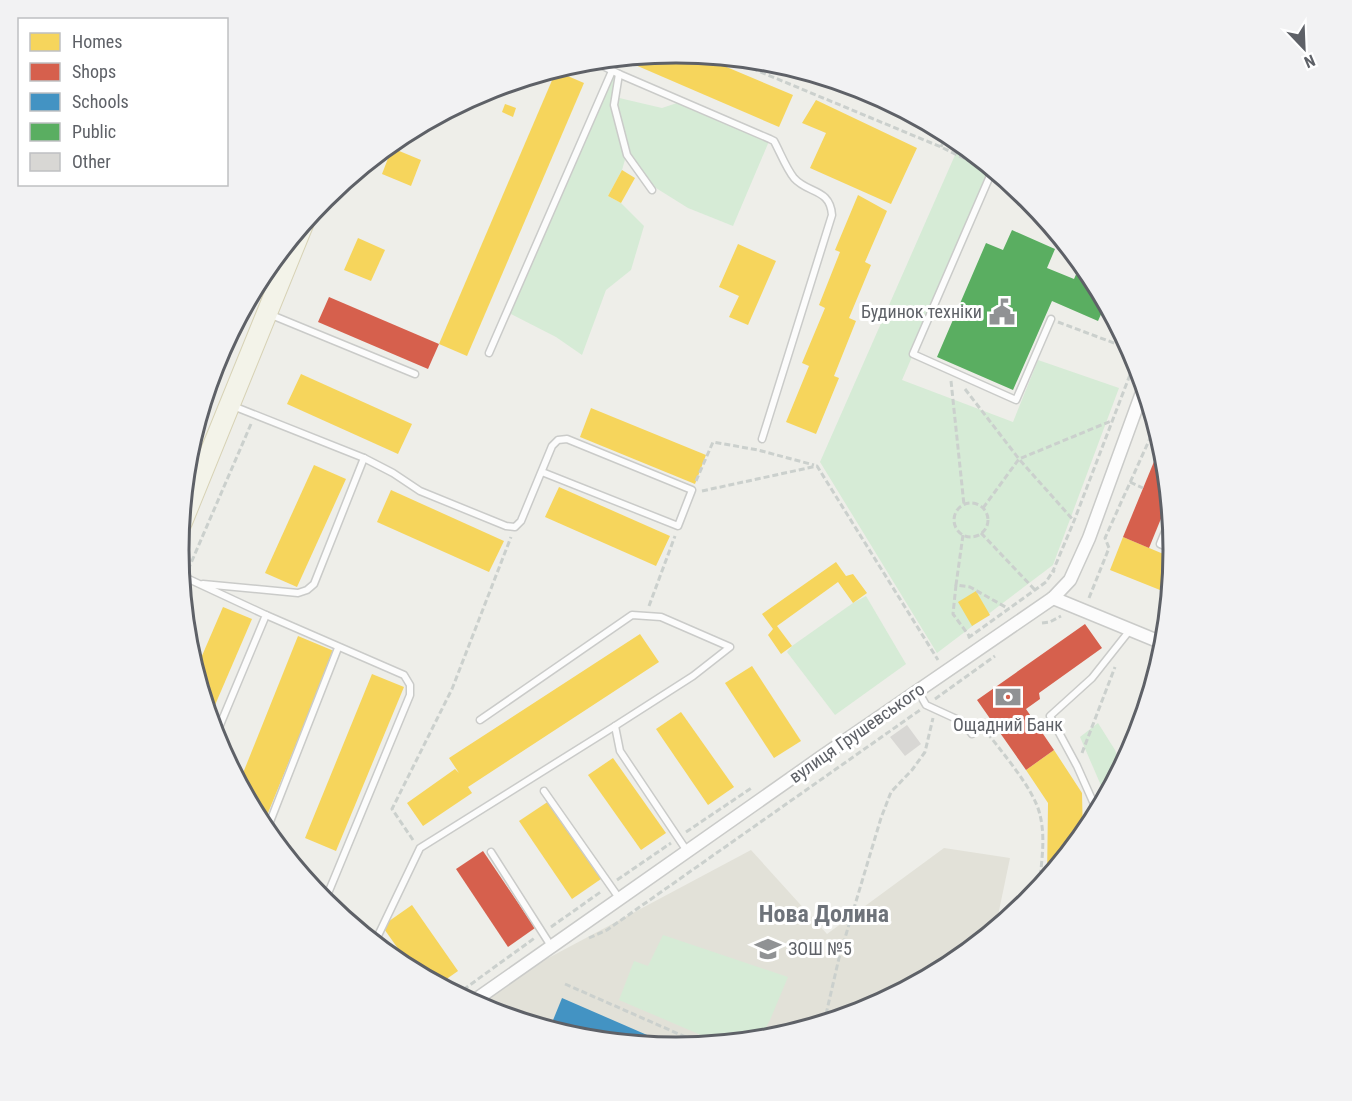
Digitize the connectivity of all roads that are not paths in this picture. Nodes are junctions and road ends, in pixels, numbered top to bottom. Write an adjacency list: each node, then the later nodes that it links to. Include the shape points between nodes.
1 (607, 68): 2 (lane)
2 (615, 72): 4 (lane, via 614,105 627,155); 8 (lane); 12 (lane, via 774,141 795,179 832,206)
3 (989, 177): 7 (lane, via 913,354 1016,400)
4 (652, 190)
5 (293, 249): 6 (main road)
6 (267, 313): 9 (lane); 11 (main road)
7 (1051, 319)
8 (489, 353)
9 (415, 374)
10 (1140, 399): 18 (street, вулиця Грушевського, via 1071,580)
11 (230, 405): 13 (lane); 15 (main road)
12 (762, 439)
13 (364, 458): 14 (lane, via 420,491 506,526 521,521); 17 (lane, via 314,584 308,590 298,593)
14 (542, 472): 14 (lane, via 678,526 692,490 567,439 552,446)
15 (192, 498)
16 (190, 579): 17 (lane)
17 (203, 584): 19 (lane)
18 (1053, 598): 20 (street); 23 (street, вулиця Грушевського)
19 (266, 615): 22 (lane); 25 (lane)
20 (1130, 630): 21 (street); 29 (lane, via 1092,678 1050,716)
21 (1155, 640)
22 (338, 648): 30 (lane); 33 (lane, via 404,675 410,684 410,695)
23 (918, 691): 27 (lane, via 926,705 963,722); 31 (street, вулиця Грушевського)
24 (480, 720): 26 (lane, via 632,615 661,617 730,647)
25 (221, 724)
26 (615, 726): 31 (lane, via 620,751); 35 (lane, via 420,848)
27 (972, 734)
28 (544, 791): 34 (lane)
29 (1093, 802)
30 (271, 820)
31 (687, 851): 34 (street, вулиця Грушевського)
32 (491, 852): 36 (lane)
33 (328, 892)
34 (619, 898): 36 (street, вулиця Грушевського)
35 (378, 936)
36 (551, 946): 37 (street, вулиця Грушевського)
37 (480, 997)

